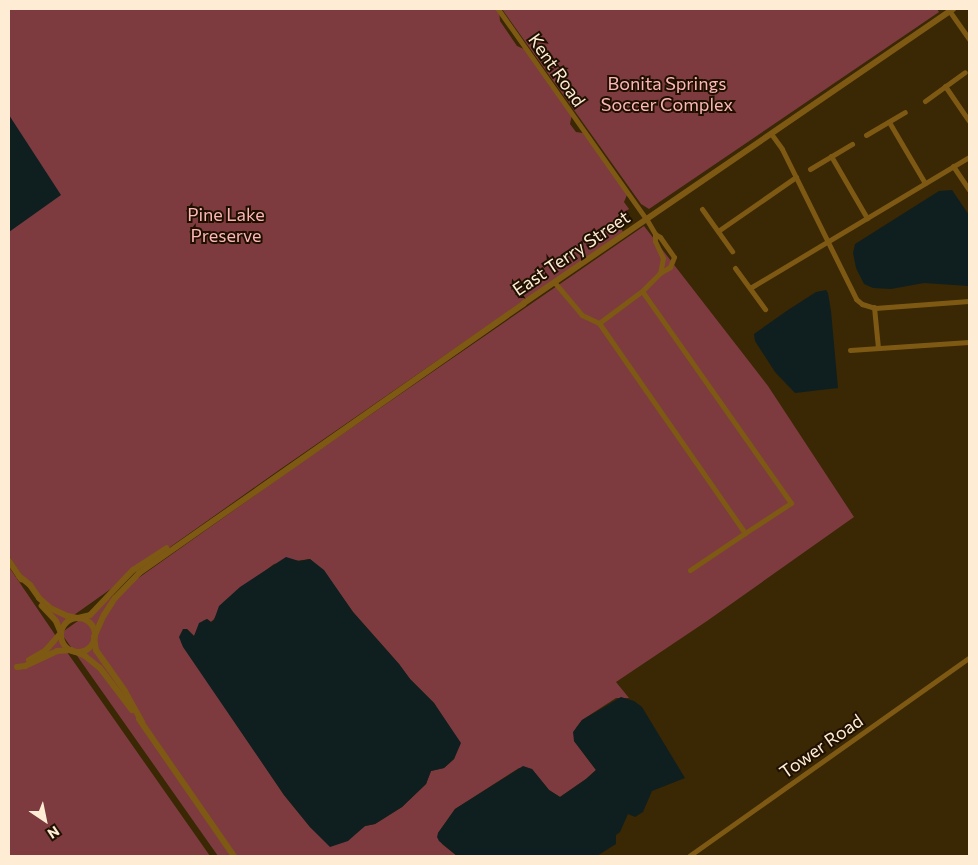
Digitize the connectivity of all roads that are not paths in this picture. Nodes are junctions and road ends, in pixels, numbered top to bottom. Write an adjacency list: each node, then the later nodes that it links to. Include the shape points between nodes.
1 (498, 9): 22 (street, Kent Road)
2 (950, 10): 3 (street); 10 (street, East Terry Street)
3 (969, 39)
4 (965, 72): 5 (street)
5 (945, 86): 6 (street); 8 (street)
6 (925, 101)
7 (905, 112): 9 (street)
8 (969, 121)
9 (889, 122): 11 (street); 18 (street)
10 (772, 135): 17 (street); 22 (street, East Terry Street)
11 (866, 135)
12 (852, 144): 13 (street)
13 (831, 156): 16 (street); 21 (street)
14 (969, 157): 15 (street)
15 (953, 166): 18 (street); 19 (street)
16 (810, 169)
17 (796, 177): 23 (street); 25 (street)
18 (925, 183): 21 (street)
19 (969, 190)
20 (702, 209): 23 (street)
21 (867, 218): 25 (street)
22 (647, 220): 24 (street, Kent Road); 31 (street, East Terry Street)
23 (718, 231): 26 (street)
24 (655, 234): 27 (street, via 663,258); 28 (street, via 674,257)
25 (827, 241): 32 (street); 35 (street, via 852,293 862,304)
26 (732, 251)
27 (661, 263): 28 (street); 30 (street)
28 (671, 265): 30 (street)
29 (735, 268): 32 (street)
30 (660, 273): 33 (street)
31 (555, 283): 37 (street, via 582,315); 41 (street, East Terry Street)
32 (750, 288): 36 (street)
33 (642, 291): 37 (street); 42 (street, via 791,503)
34 (969, 301): 35 (street)
35 (874, 307): 39 (street)
36 (765, 310)
37 (599, 322): 42 (street)
38 (969, 342): 39 (street)
39 (878, 348): 40 (street)
40 (850, 350)
41 (207, 525): 46 (street, East Terry Street, via 133,570 95,612); 48 (street, East Terry Street, via 139,572 104,615)
42 (745, 533): 44 (street)
43 (9, 561): 45 (street)
44 (690, 570)
45 (21, 579): 46 (street, via 50,608); 47 (street, via 56,621)
46 (78, 618): 47 (street, via 65,623); 48 (street, via 90,624)
47 (61, 633): 49 (street, via 63,643); 51 (street, via 46,650)
48 (94, 637): 49 (street, via 87,648 78,652); 53 (street, via 96,650 125,690)
49 (71, 650): 51 (street, via 57,651); 53 (street, via 100,668)
50 (969, 658): 55 (street, Tower Road)
51 (17, 668): 52 (street)
52 (9, 671)
53 (142, 722): 54 (street)
54 (234, 856)
55 (689, 856)

